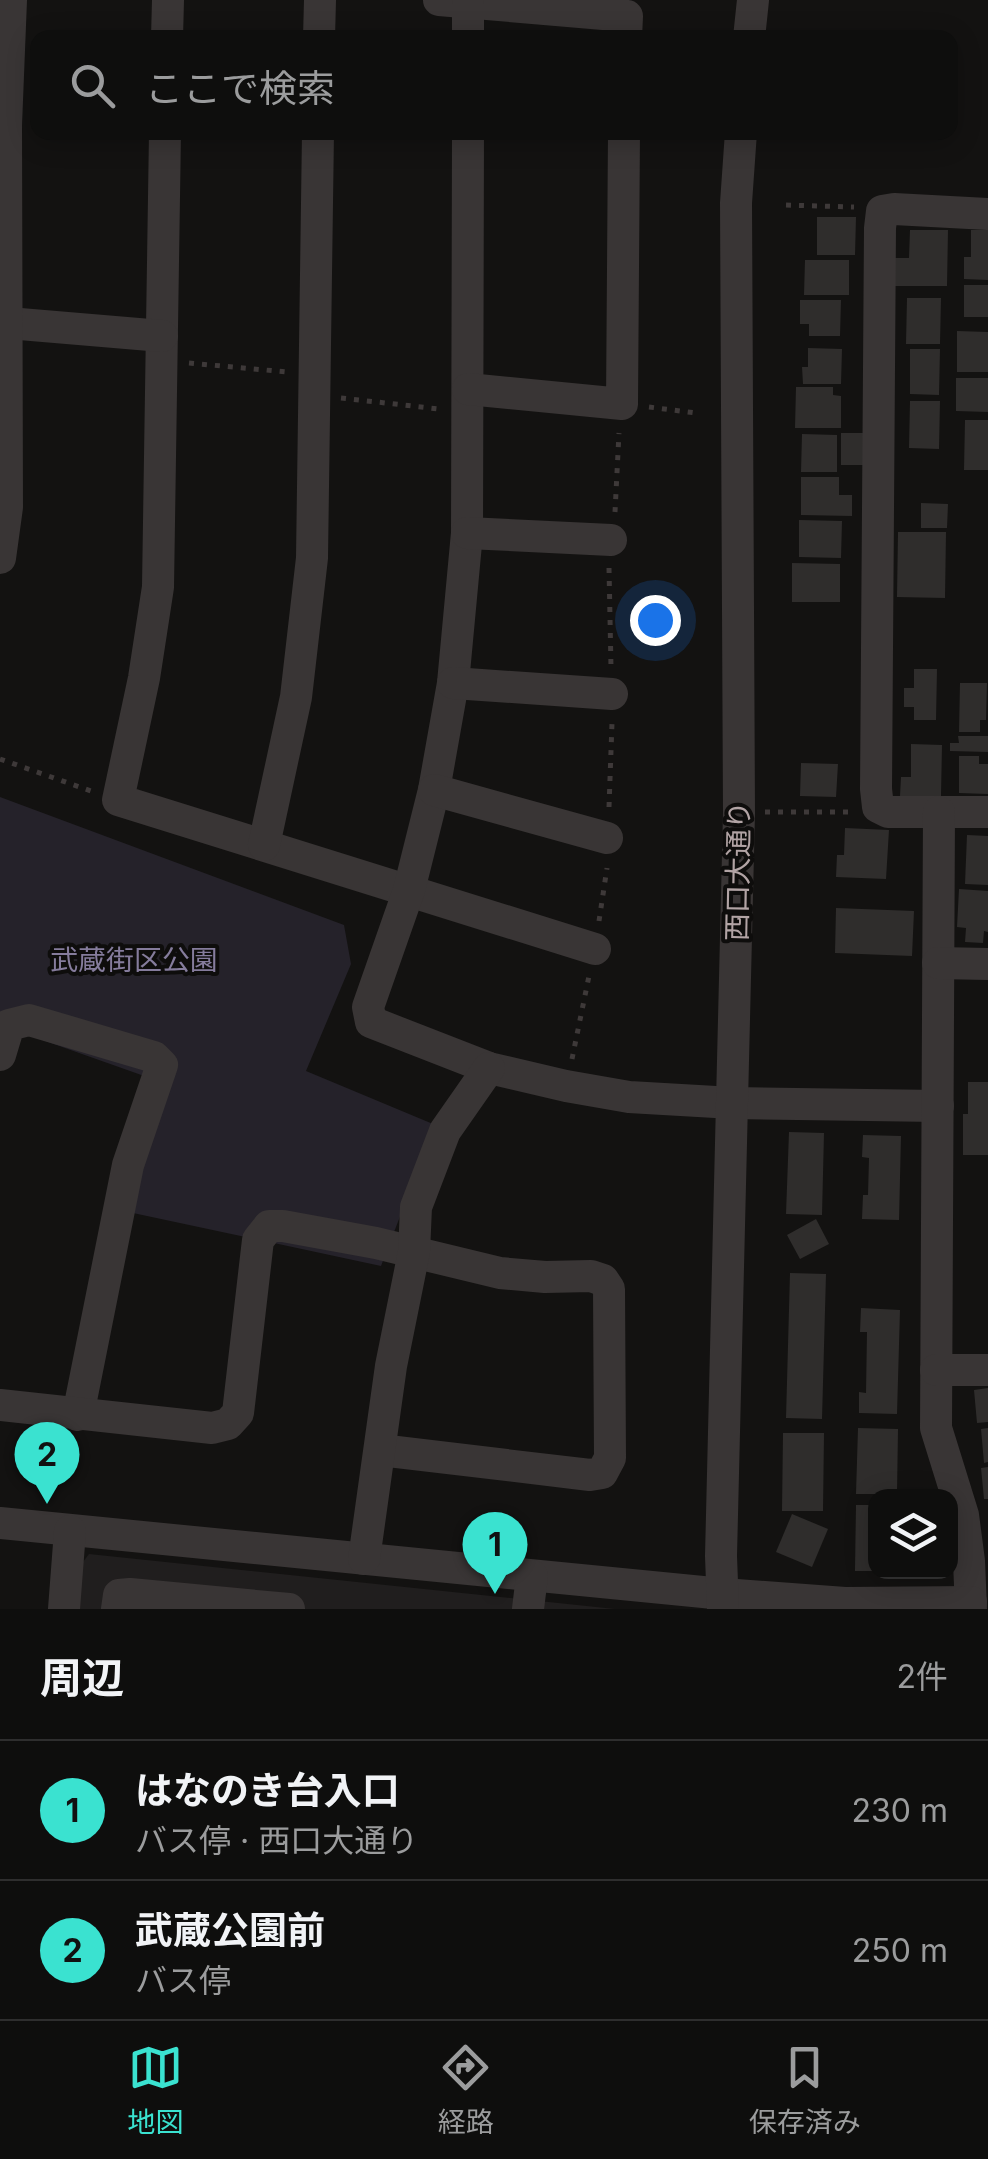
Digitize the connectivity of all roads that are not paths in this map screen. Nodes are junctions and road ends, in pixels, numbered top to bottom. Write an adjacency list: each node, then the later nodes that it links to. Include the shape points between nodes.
1 (10, 0): 11 (street)
2 (168, 0): 6 (street)
3 (320, 0): 7 (street)
4 (753, 0): 10 (street)
5 (454, 2): 8 (street); 9 (street, via 627,16)
6 (167, 30)
7 (319, 30)
8 (465, 30)
9 (626, 30)
10 (750, 30)
11 (3, 124): 18 (street)
12 (165, 140): 19 (street)
13 (318, 140): 30 (street, via 312,558 296,697)
14 (468, 140): 20 (street)
15 (624, 140): 20 (street, via 622,404)
16 (740, 140): 37 (street, 西口大通り)
17 (988, 214): 27 (street, via 882,211 880,228 878,807)
18 (8, 322): 19 (street); 23 (street)
19 (161, 348): 30 (street, via 158,587 118,800)
20 (468, 401): 21 (street)
21 (467, 534): 22 (street); 24 (street)
22 (611, 540)
23 (0, 558)
24 (453, 683): 25 (street); 26 (street)
25 (612, 694)
26 (434, 790): 29 (street); 31 (street)
27 (939, 812): 28 (street); 33 (street)
28 (988, 812)
29 (607, 838)
30 (264, 845): 31 (street)
31 (408, 890): 32 (street); 36 (street, via 368,1006 371,1022)
32 (595, 950)
33 (938, 964): 34 (street); 38 (street)
34 (988, 964)
35 (0, 1054): 43 (street, via 9,1025 29,1020 162,1066 128,1165)
36 (489, 1068): 37 (street, via 630,1097); 39 (street, via 445,1131 416,1207)
37 (733, 1103): 38 (street); 50 (street, 西口大通り)
38 (938, 1106): 40 (street)
39 (414, 1252): 43 (street, via 269,1226 258,1240 238,1413 228,1424 212,1428); 44 (street); 44 (street, via 500,1272 602,1280 609,1289 610,1458 602,1472 590,1475)
40 (936, 1370): 41 (street); 45 (street, via 936,1428)
41 (986, 1370)
42 (0, 1406): 43 (street)
43 (78, 1414)
44 (380, 1450): 48 (street)
45 (976, 1515): 51 (street)
46 (0, 1524): 47 (street)
47 (70, 1531): 48 (street); 52 (street)
48 (364, 1559): 49 (street)
49 (532, 1576): 50 (street); 55 (street)
50 (723, 1601): 51 (street)
51 (971, 1605)
52 (64, 1609)
53 (117, 1609): 54 (street, via 119,1595 130,1594)
54 (289, 1609)
55 (528, 1609)

